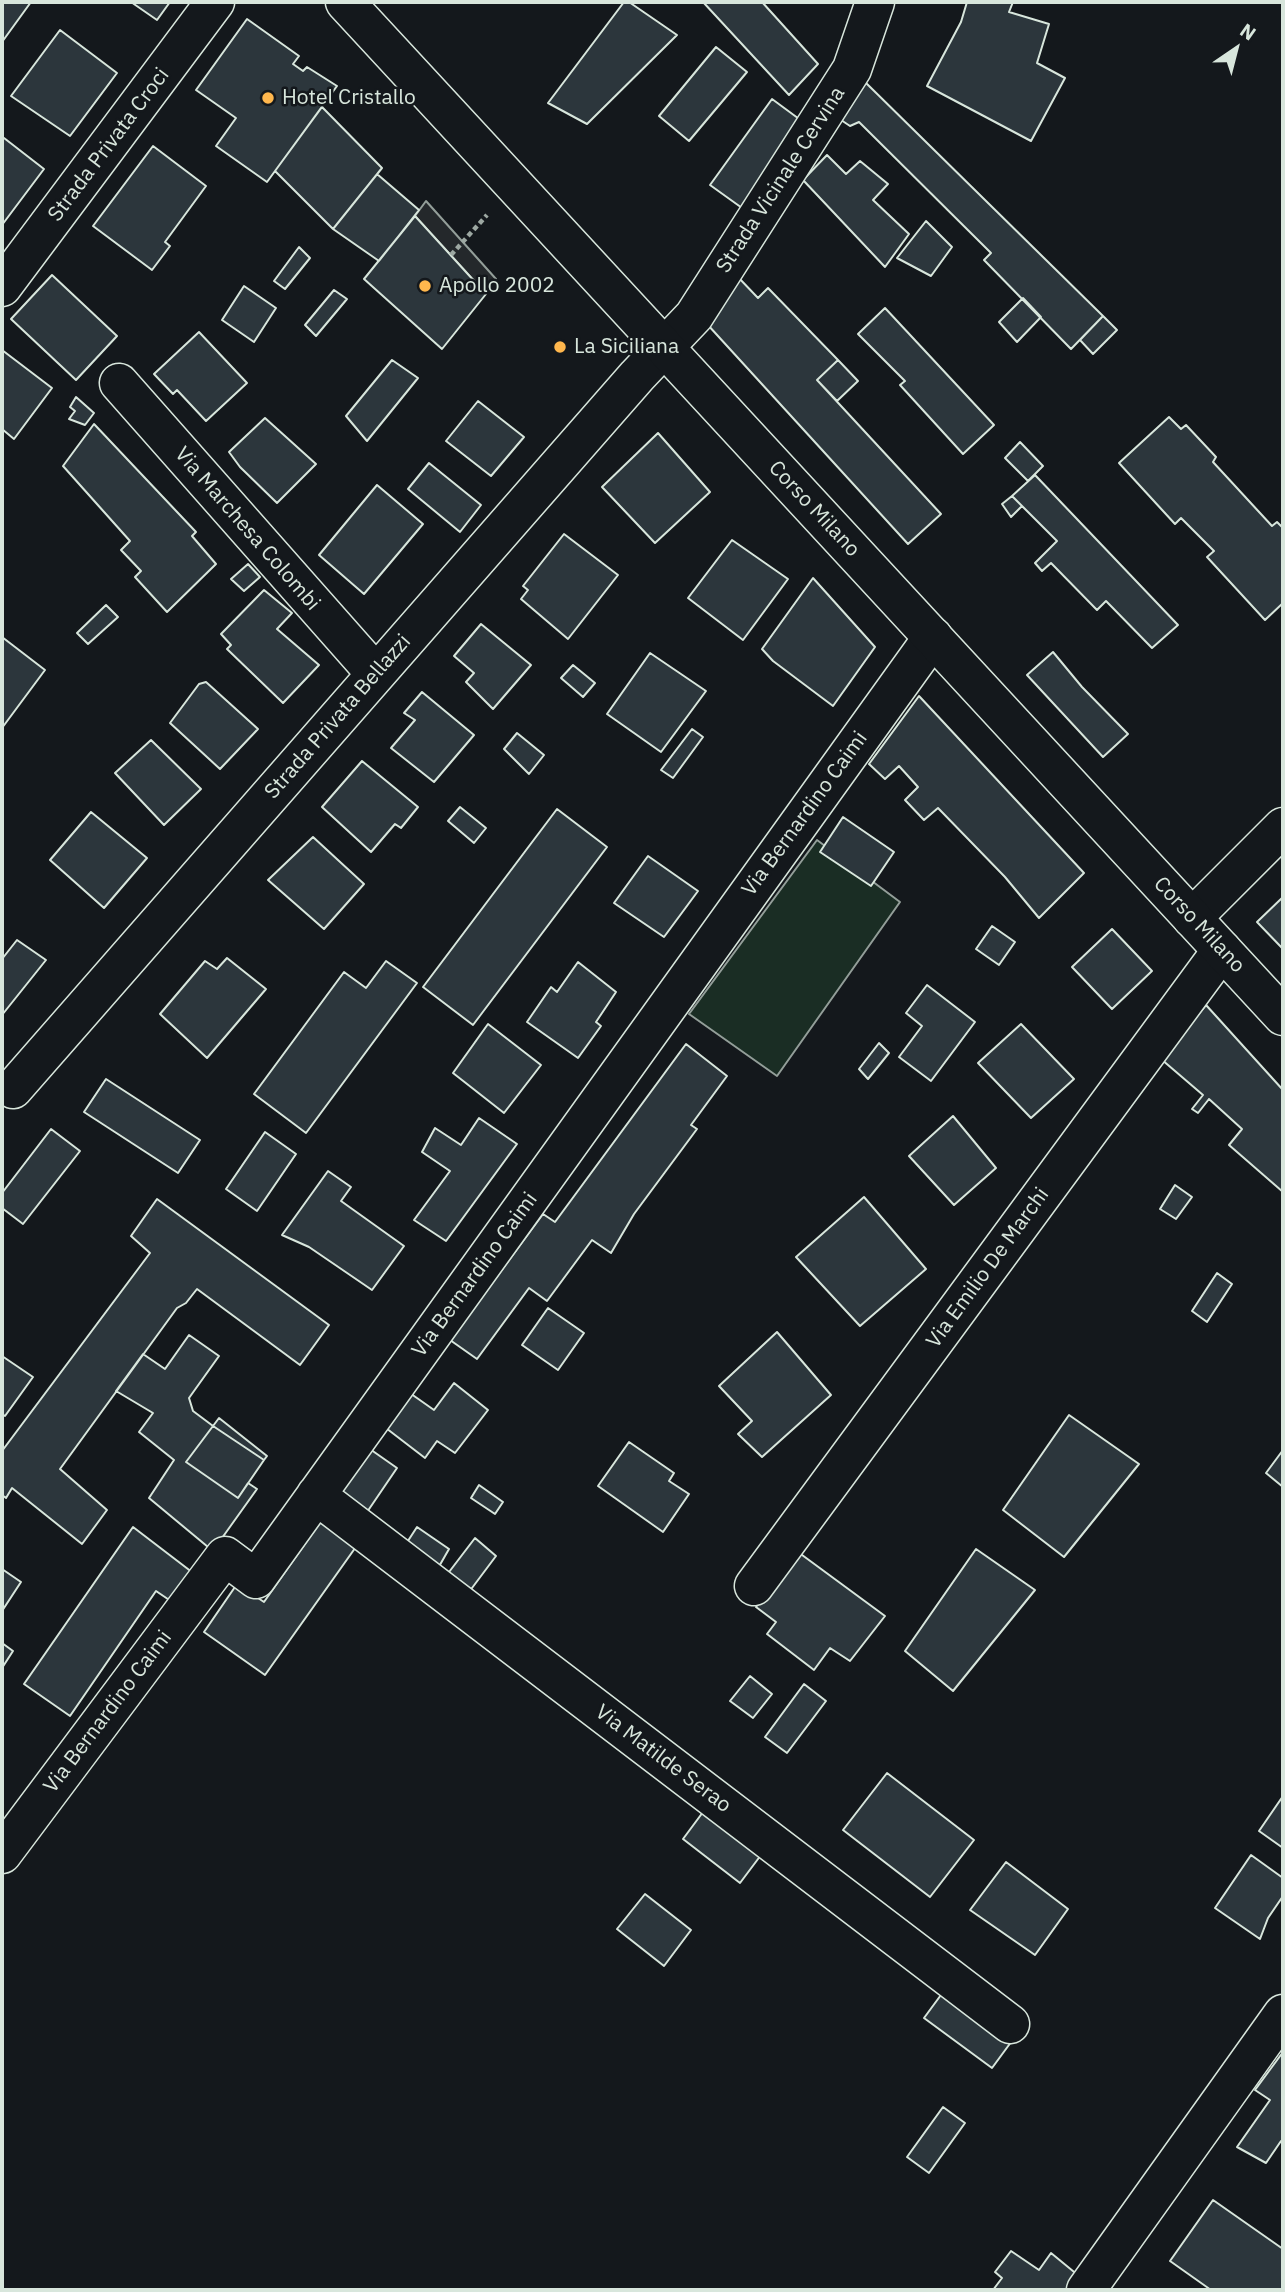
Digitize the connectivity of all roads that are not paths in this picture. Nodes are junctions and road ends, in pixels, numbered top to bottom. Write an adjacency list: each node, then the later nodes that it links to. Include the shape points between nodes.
1 (215, 2): 4 (street, Strada Privata Croci)
2 (345, 2): 5 (street, Corso Milano)
3 (875, 2): 5 (street, Strada Vicinale Cervina, via 852,69 694,316)
4 (2, 288)
5 (664, 346): 7 (street, Corso Milano); 8 (street, Strada Privata Bellazzi)
6 (119, 383): 8 (street, Via Marchesa Colombi)
7 (933, 637): 10 (street, Corso Milano); 14 (street, Via Bernardino Caimi)
8 (376, 674): 13 (street, Strada Privata Bellazzi)
9 (1283, 827): 10 (street)
10 (1192, 918): 11 (street, Corso Milano)
11 (1222, 950): 12 (street, Corso Milano); 15 (street, Via Emilio De Marchi)
12 (1283, 1016)
13 (13, 1089)
14 (316, 1495): 16 (street, Via Bernardino Caimi, via 256,1579 225,1556); 18 (street, Via Matilde Serao)
15 (754, 1586)
16 (2, 1854)
17 (1283, 2014): 19 (street)
18 (1010, 2024)
19 (1086, 2290)

